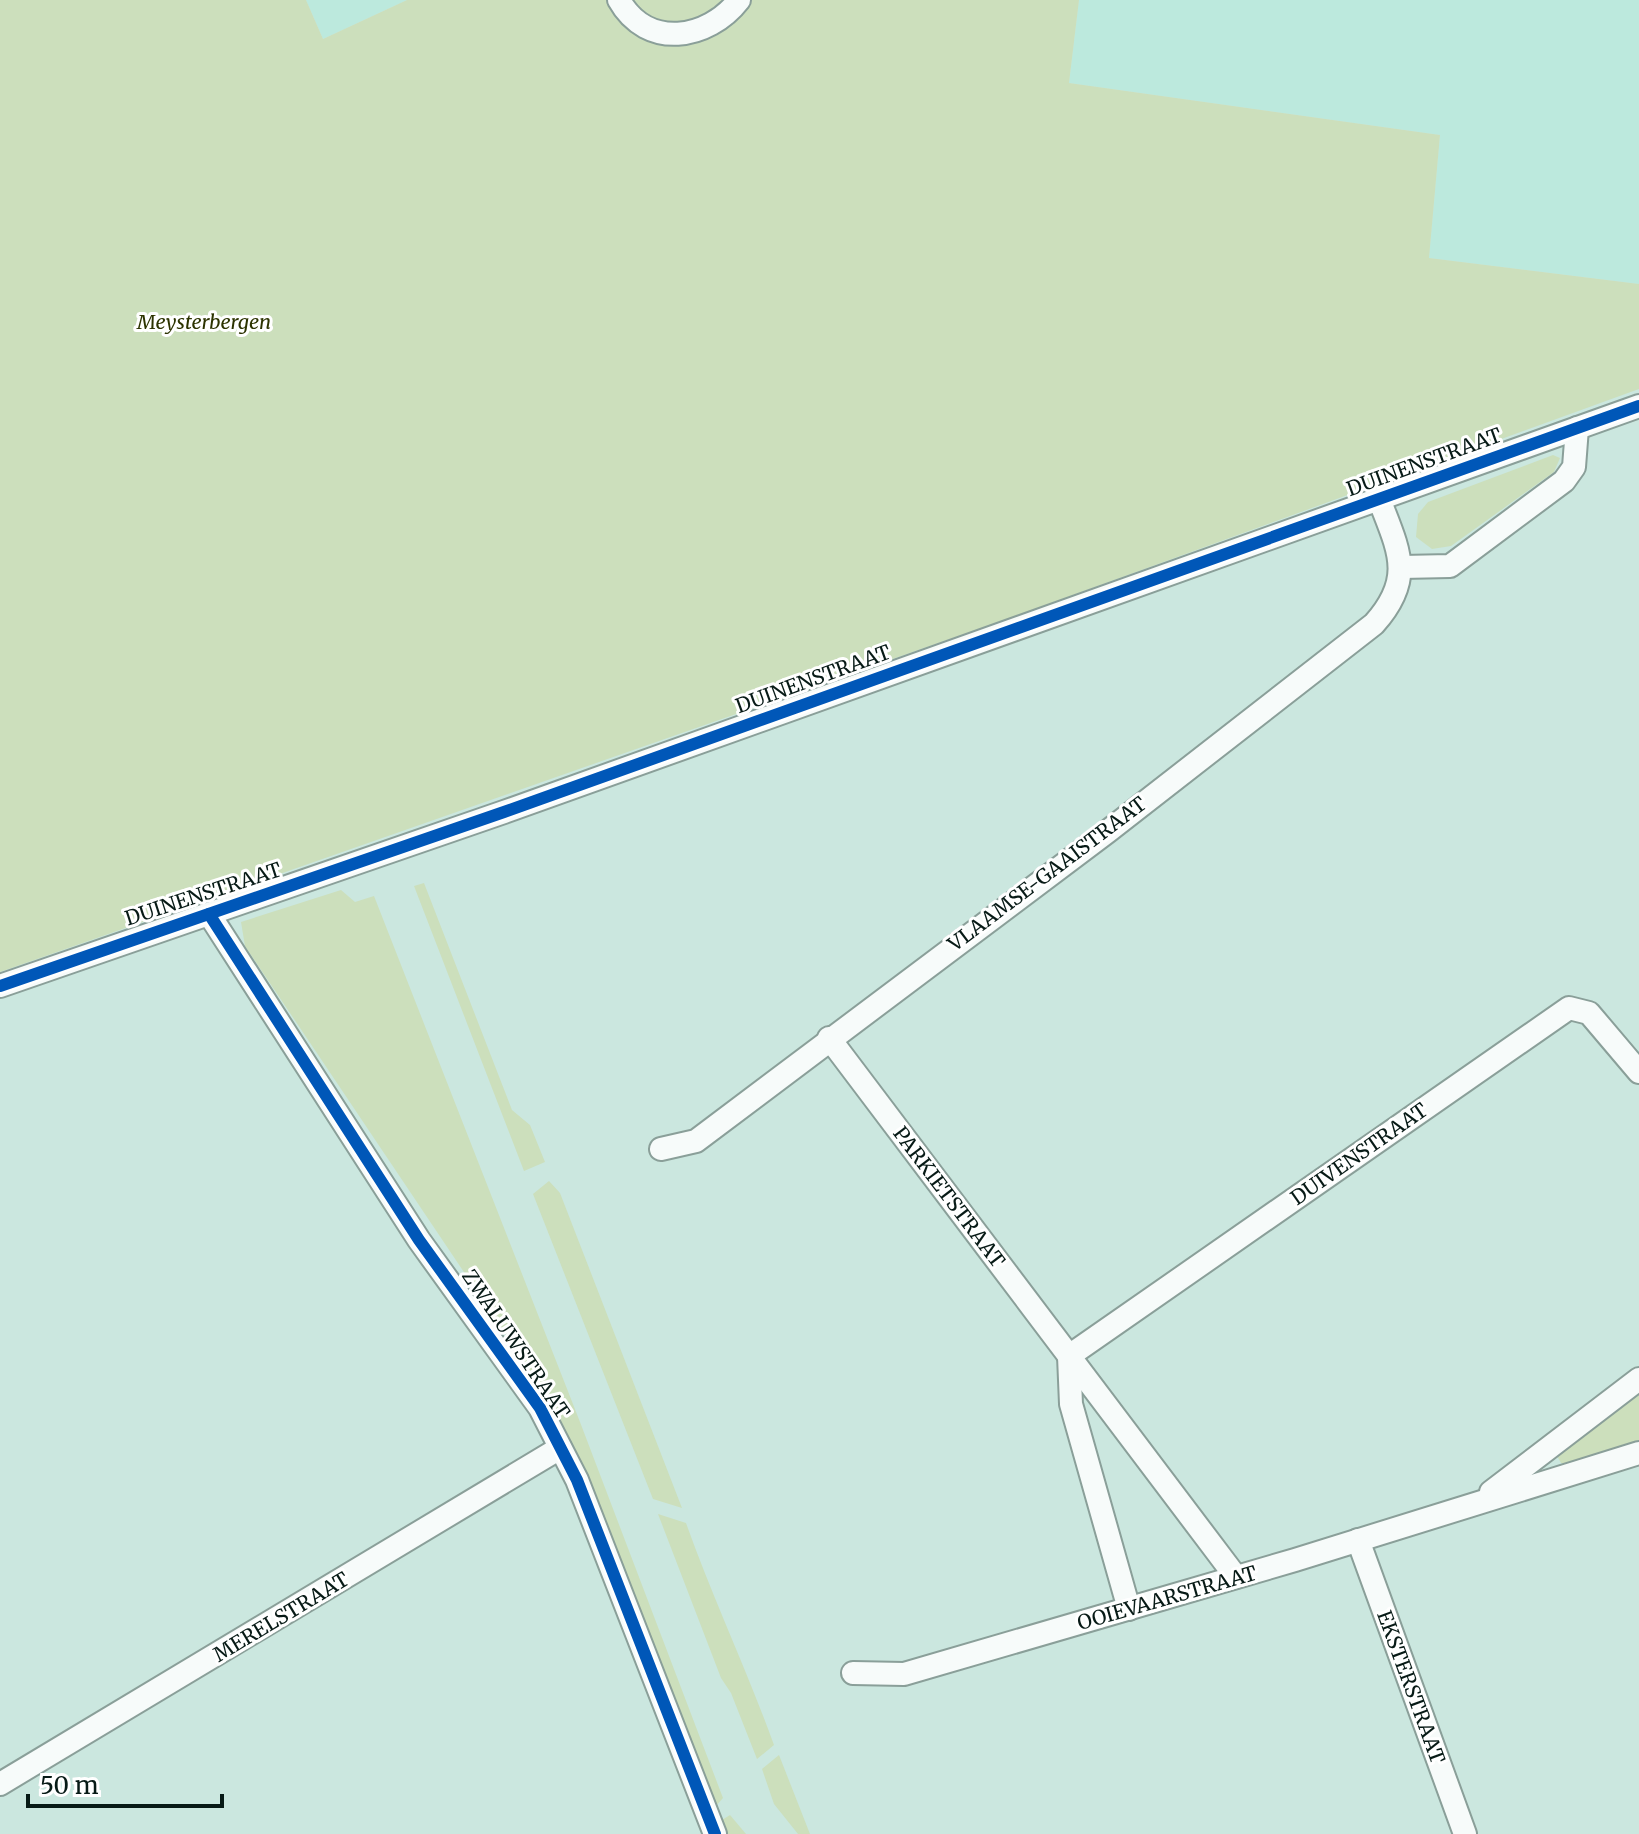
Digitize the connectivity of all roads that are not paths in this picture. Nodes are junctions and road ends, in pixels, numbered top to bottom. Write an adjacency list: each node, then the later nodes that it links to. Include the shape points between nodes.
1 (619, 0): 2 (street, via 641,25 663,34 686,35 708,29)
2 (739, 0)
3 (1639, 406): 4 (street, DUINENSTRAAT)
4 (1577, 428): 5 (street, DUINENSTRAAT); 6 (street, via 1574,467 1564,481 1450,566)
5 (1379, 499): 6 (street); 7 (street, DUINENSTRAAT)
6 (1402, 567): 9 (street, VLAAMSE-GAAISTRAAT, via 1397,592 1374,624 1107,832)
7 (209, 914): 8 (street, DUINENSTRAAT); 14 (street, ZWALUWSTRAAT, via 419,1240 540,1408)
8 (0, 986)
9 (829, 1038): 11 (street, VLAAMSE-GAAISTRAAT, via 696,1141); 12 (street, PARKIETSTRAAT)
10 (1639, 1072): 12 (street, DUIVENSTRAAT, via 1589,1013 1569,1008)
11 (661, 1149)
12 (1069, 1356): 18 (street, PARKIETSTRAAT); 19 (street, via 1071,1404)
13 (1639, 1379): 16 (street, OOIEVAARSTRAAT)
14 (560, 1448): 21 (street, MERELSTRAAT); 22 (street, ZWALUWSTRAAT)
15 (1639, 1453): 16 (street, OOIEVAARSTRAAT)
16 (1477, 1503): 17 (street, OOIEVAARSTRAAT)
17 (1358, 1540): 18 (street, OOIEVAARSTRAAT); 23 (street, EKSTERSTRAAT)
18 (1236, 1577): 19 (street, OOIEVAARSTRAAT)
19 (1129, 1609): 20 (street, OOIEVAARSTRAAT, via 904,1674)
20 (853, 1673)
21 (0, 1784)
22 (715, 1834)
23 (1465, 1834)

